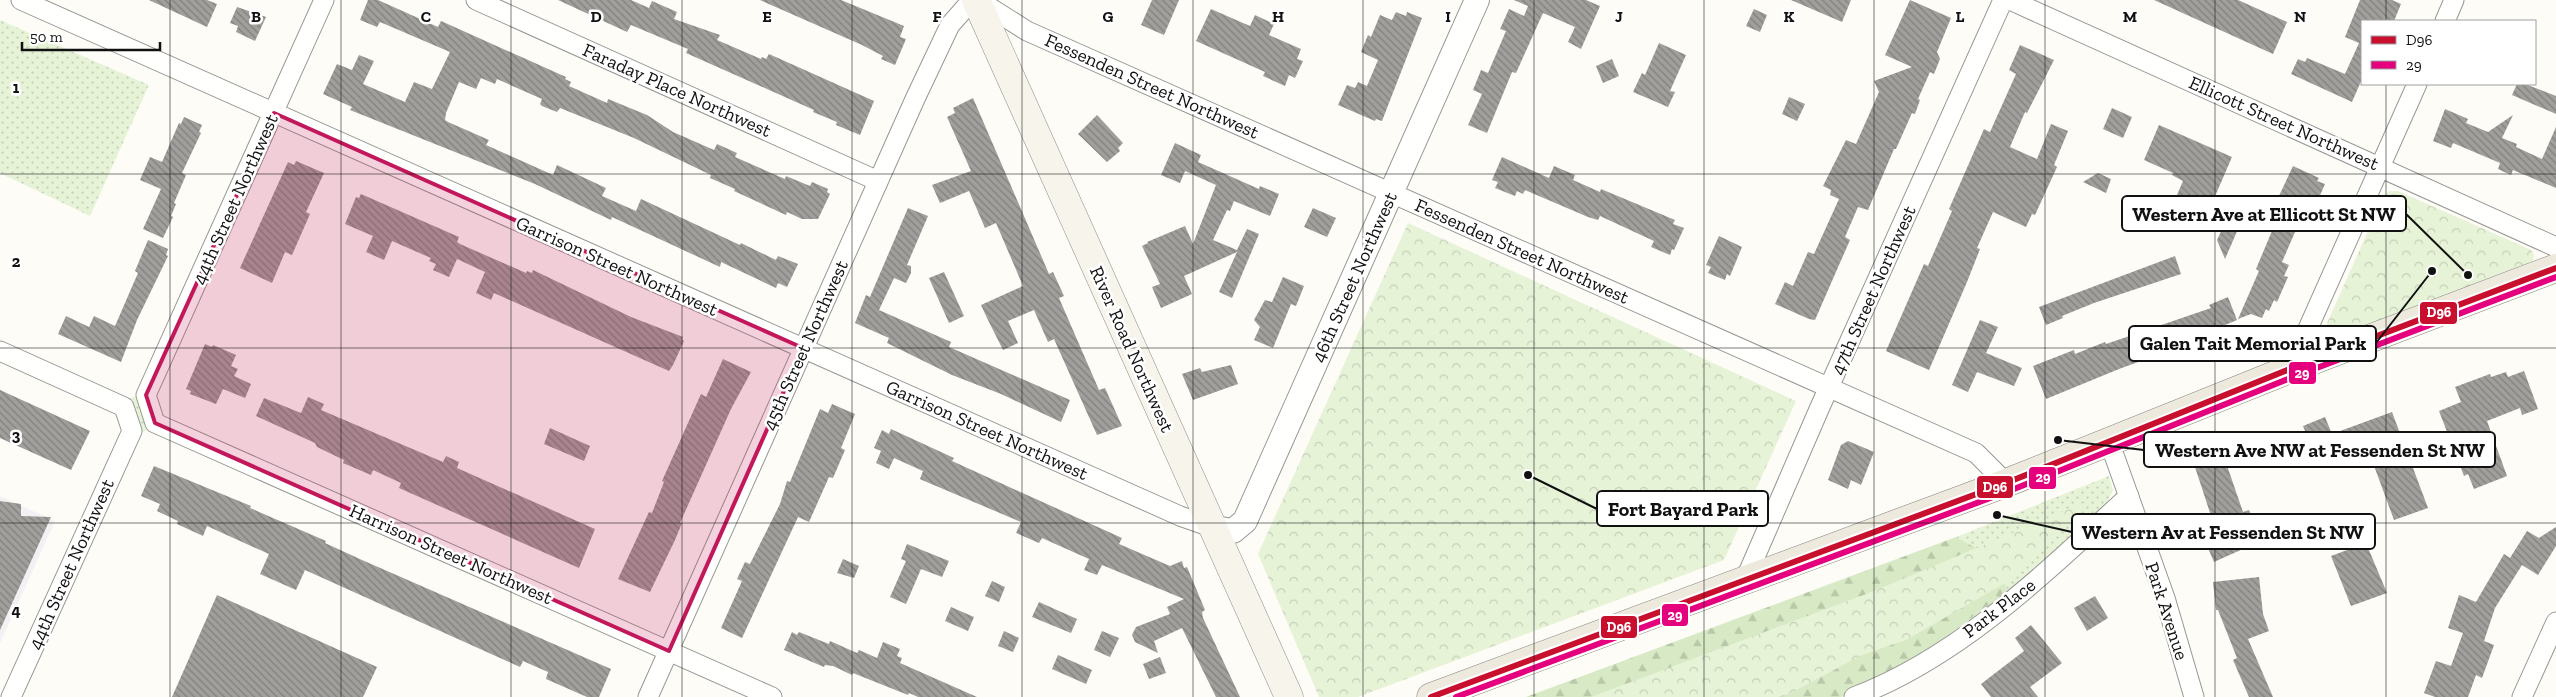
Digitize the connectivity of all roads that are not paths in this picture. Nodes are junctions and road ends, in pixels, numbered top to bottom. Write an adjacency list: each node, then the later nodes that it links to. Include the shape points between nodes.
1 (21, 0): 11 (street, Garrison Street Northwest)
2 (324, 0): 11 (street, 44th Street Northwest)
3 (476, 0): 13 (street, Faraday Place Northwest)
4 (975, 0): 13 (street, 45th Street Northwest, via 950,25); 14 (street, Fessenden Street Northwest, via 1026,31); 25 (main road, River Road Northwest)
5 (1477, 0): 14 (street, 46th Street Northwest)
6 (2003, 0): 20 (street, 47th Street Northwest)
7 (2010, 0): 12 (street, Ellicott Street Northwest)
8 (2454, 0): 9 (street)
9 (2445, 20)
10 (2417, 85): 12 (street)
11 (274, 112): 17 (street, Garrison Street Northwest); 21 (street, 44th Street Northwest)
12 (2380, 166): 15 (street, Ellicott Street Northwest); 19 (street)
13 (878, 181): 17 (street, 45th Street Northwest)
14 (1391, 193): 20 (street, Fessenden Street Northwest); 25 (street, 46th Street Northwest, via 1245,522 1233,531)
15 (2556, 247)
16 (2556, 268): 19 (main road)
17 (803, 348): 25 (street, Garrison Street Northwest, via 1180,516); 28 (street, 45th Street Northwest)
18 (0, 351): 29 (street, 44th Street Northwest, via 124,407 132,431)
19 (2290, 369): 22 (main road)
20 (1829, 388): 23 (street, Fessenden Street Northwest, via 1976,453); 26 (street, 47th Street Northwest)
21 (146, 397): 28 (street, Harrison Street Northwest, via 155,423)
22 (2109, 441): 23 (main road); 24 (street, Park Avenue)
23 (2006, 483): 26 (main road)
24 (2129, 496): 34 (street, Park Place, via 2046,572 1989,618 1899,678); 35 (street, Park Avenue, via 2165,598)
25 (1214, 528): 32 (main road, River Road Northwest)
26 (1745, 580): 33 (main road)
27 (2556, 622): 36 (street)
28 (669, 651): 30 (street, 45th Street Northwest); 31 (street, Harrison Street Northwest)
29 (11, 697)
30 (648, 697)
31 (772, 697)
32 (1289, 697)
33 (1430, 697)
34 (1854, 697)
35 (2194, 697)
36 (2522, 697)

